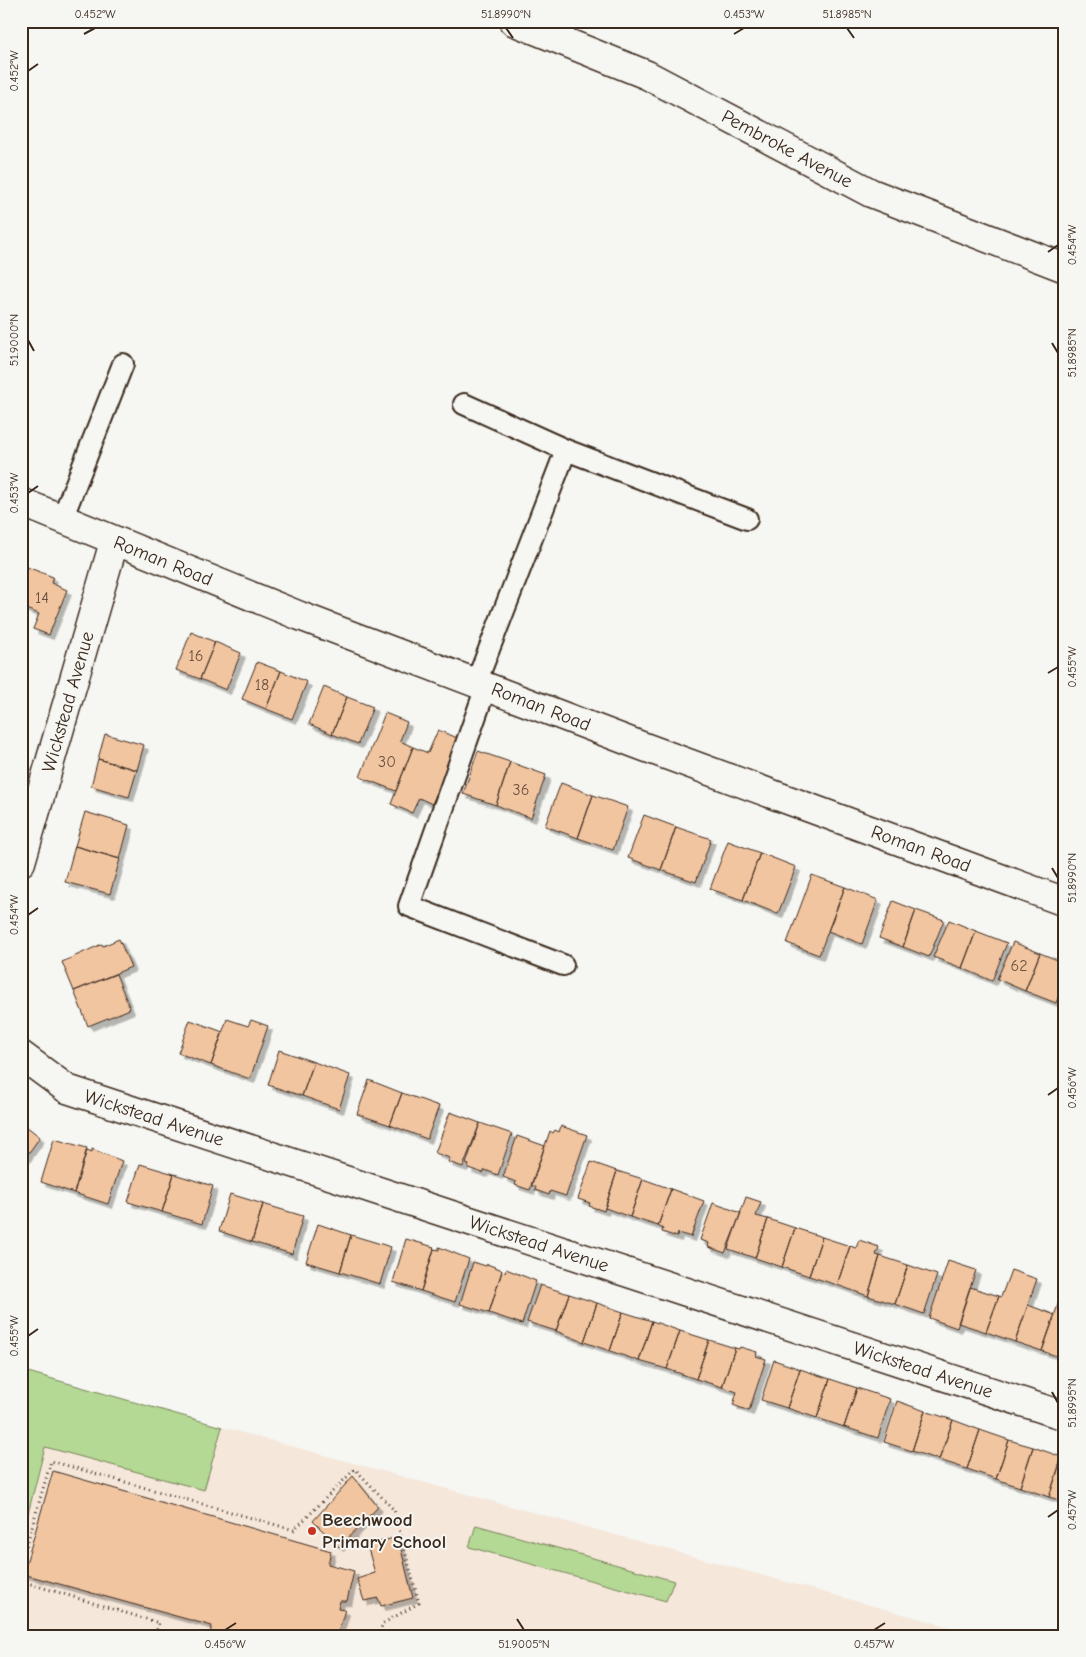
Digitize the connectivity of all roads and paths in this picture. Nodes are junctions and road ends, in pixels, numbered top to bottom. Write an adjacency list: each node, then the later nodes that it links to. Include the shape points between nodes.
1 (513, 21): 2 (street, Pembroke Avenue, via 647,76 871,193)
2 (1065, 268)
3 (123, 364): 7 (lane)
4 (464, 404): 5 (lane)
5 (566, 450): 8 (lane); 10 (lane)
6 (21, 502): 7 (street, Roman Road)
7 (62, 519): 9 (street, Roman Road)
8 (747, 519)
9 (114, 542): 10 (street, Roman Road); 11 (street, Wickstead Avenue)
10 (481, 685): 12 (street, Roman Road); 13 (lane, via 409,906)
11 (21, 862)
12 (1065, 902)
13 (563, 965)
14 (21, 1055): 15 (street, Wickstead Avenue, via 67,1089)
15 (1065, 1416)
16 (21, 1565): 19 (path, via 50,1461 294,1530 355,1469 394,1510 419,1603 382,1624)
17 (21, 1581): 18 (path, via 159,1623)
18 (156, 1636)
19 (380, 1636)

